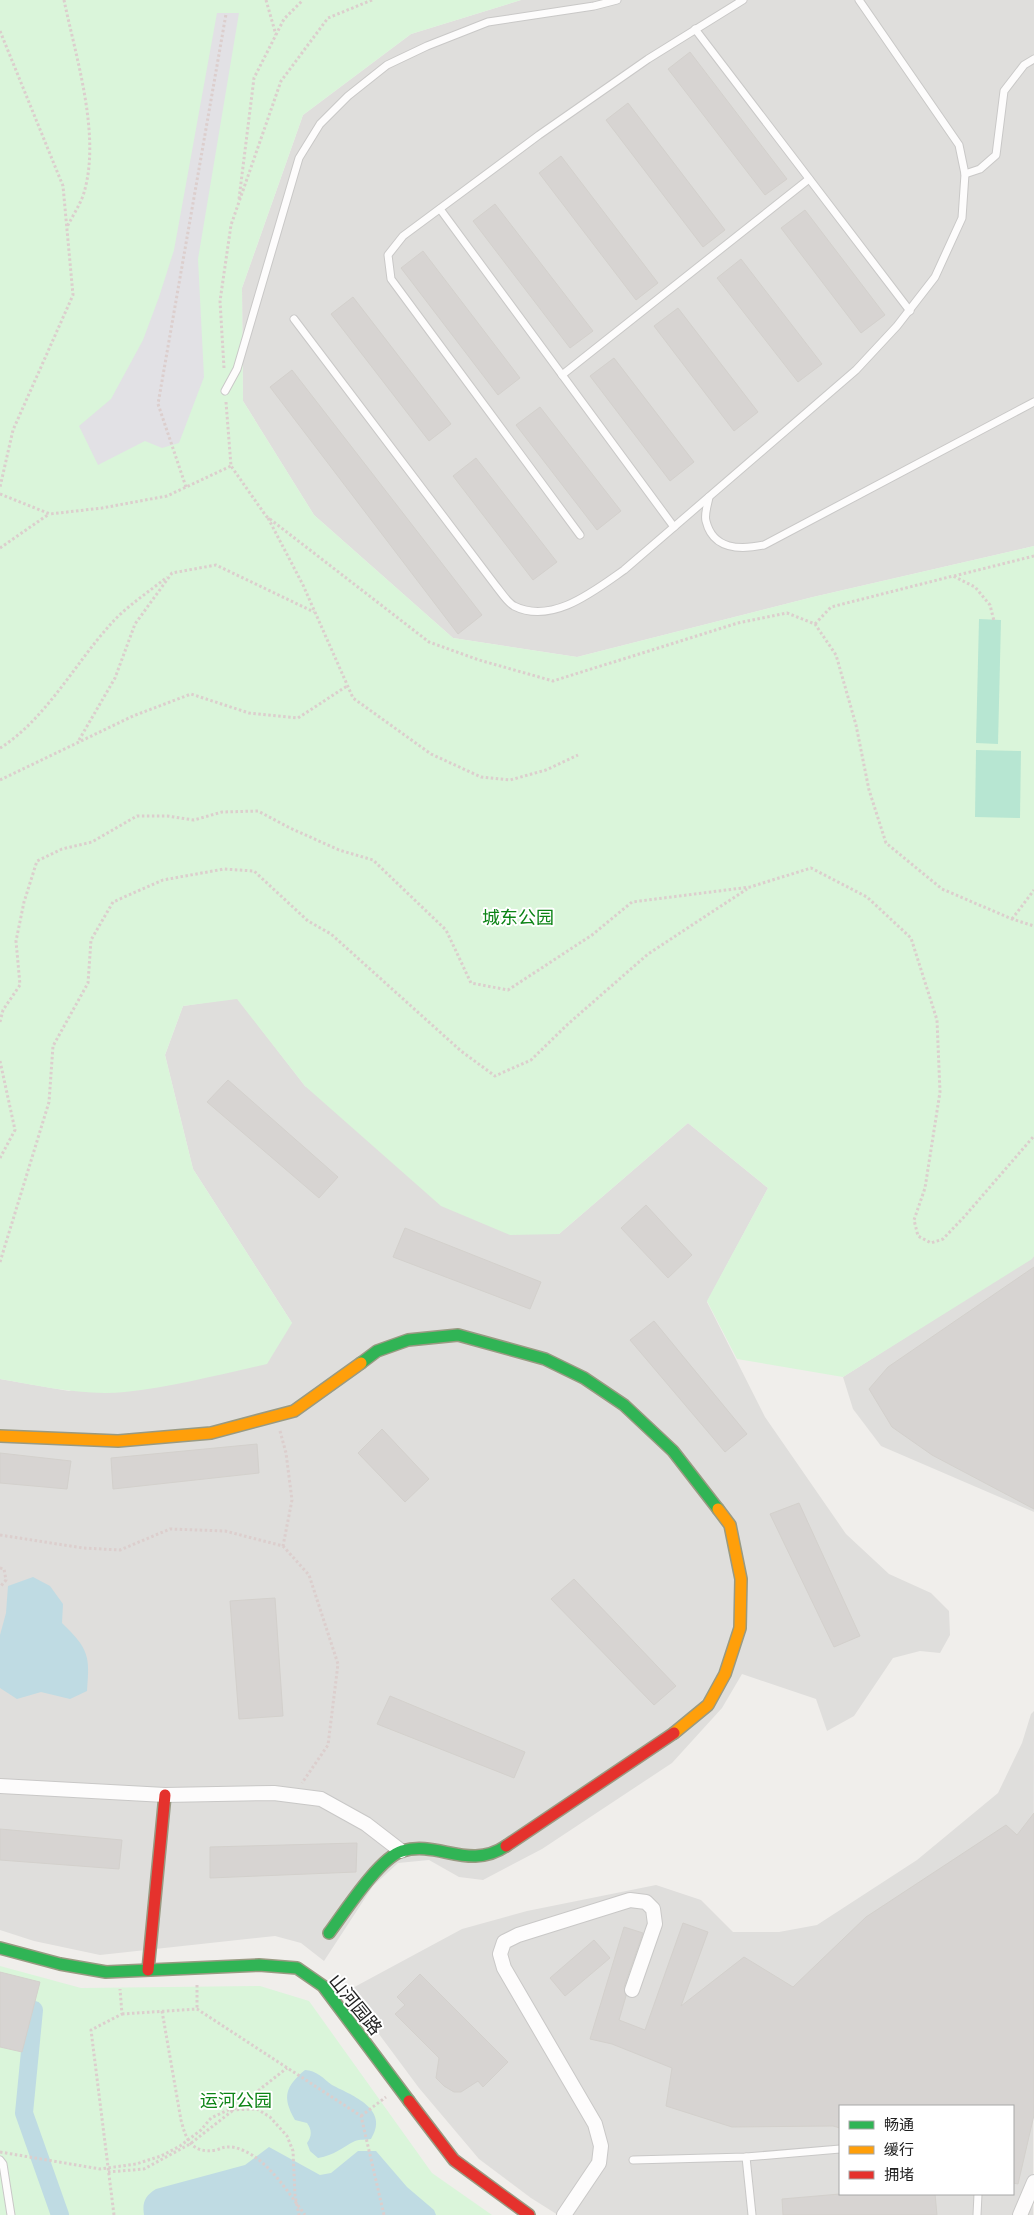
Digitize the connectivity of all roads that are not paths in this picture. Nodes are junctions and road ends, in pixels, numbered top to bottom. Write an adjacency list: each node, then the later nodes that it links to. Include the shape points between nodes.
1 (617, 0): 12 (lane, via 488,22 387,64 348,96 320,124 299,158 237,369)
2 (743, 0): 4 (lane)
3 (859, 0): 6 (lane, via 959,146)
4 (695, 29): 7 (lane); 8 (lane, via 539,134)
5 (1034, 59): 6 (lane, via 1024,65 1004,91 996,155 980,169)
6 (965, 174): 9 (lane, via 962,218 935,277)
7 (810, 179): 9 (lane); 11 (lane)
8 (440, 209): 11 (lane); 16 (lane, via 403,236 388,255 391,279)
9 (910, 311): 14 (lane, via 856,370)
10 (294, 319): 15 (lane, via 512,605 532,613 550,611 586,596 624,570)
11 (562, 374): 15 (lane)
12 (225, 391)
13 (1034, 402): 14 (lane, via 764,546 742,549 722,544 705,520)
14 (709, 497): 15 (lane)
15 (674, 527)
16 (580, 535)
17 (0, 1436): 20 (street, via 128,1440 211,1433 294,1411 377,1351 408,1340 458,1335 545,1359 584,1378 624,1405 673,1451 730,1525 741,1579 740,1628 725,1674 708,1705 658,1744 495,1853 474,1857 420,1849)
18 (0, 1786): 19 (street)
19 (165, 1796): 20 (street, via 274,1793 321,1799 366,1824); 23 (street)
20 (401, 1851): 21 (street, via 386,1861 366,1883)
21 (329, 1933)
22 (0, 1948): 23 (street, 山河园路, via 106,1972)
23 (148, 1970): 32 (street, 山河园路, via 259,1964 297,1968 323,1986 454,2160)
24 (632, 1990): 33 (street, via 655,1924 653,1909 646,1902 630,1900 518,1935 504,1942 500,1954 504,1968 595,2124 601,2146 600,2163)
25 (839, 2149): 26 (lane)
26 (746, 2157): 28 (lane); 34 (lane)
27 (0, 2160): 31 (lane)
28 (633, 2160)
29 (1034, 2182): 36 (street)
30 (978, 2195): 35 (lane)
31 (12, 2215)
32 (529, 2215)
33 (564, 2215)
34 (752, 2215)
35 (977, 2215)
36 (1020, 2215)

